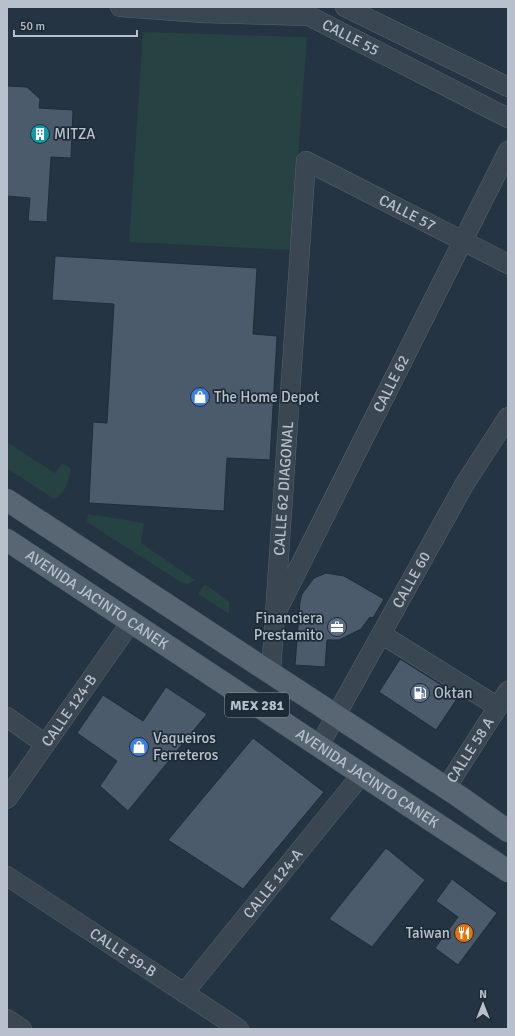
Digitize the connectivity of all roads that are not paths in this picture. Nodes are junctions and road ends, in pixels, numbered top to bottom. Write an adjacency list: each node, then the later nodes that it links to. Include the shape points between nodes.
1 (120, 7): 4 (street)
2 (224, 7): 4 (street)
3 (345, 7): 5 (street, CALLE 55)
4 (202, 12): 6 (street, CALLE 55, via 309,16)
5 (508, 87)
6 (508, 118)
7 (508, 151): 9 (street, CALLE 62)
8 (306, 161): 9 (street, CALLE 57); 14 (street, CALLE 62 DIAGONAL)
9 (463, 240): 10 (street, CALLE 57); 14 (street, CALLE 62)
10 (508, 264)
11 (508, 417): 16 (street, CALLE 60, via 464,485)
12 (7, 500): 17 (main road, MEX 281)
13 (7, 540): 15 (main road, AVENIDA JACINTO CANEK / MEX 281)
14 (275, 616): 17 (street, CALLE 62 DIAGONAL)
15 (131, 622): 22 (street, CALLE 124-B); 23 (main road, AVENIDA JACINTO CANEK / MEX 281)
16 (381, 634): 19 (street); 20 (street, CALLE 60)
17 (271, 672): 20 (main road, MEX 281)
18 (508, 691): 19 (street, CALLE 58 A)
19 (498, 707): 25 (street, CALLE 58 A)
20 (336, 716): 23 (street, CALLE 60); 25 (main road, MEX 281)
21 (7, 717): 22 (street)
22 (45, 744): 26 (street, CALLE 124-B)
23 (319, 746): 24 (main road, AVENIDA JACINTO CANEK / MEX 281)
24 (362, 774): 28 (main road, AVENIDA JACINTO CANEK / MEX 281); 30 (street, CALLE 124-A)
25 (446, 788): 27 (main road, MEX 281)
26 (7, 799)
27 (508, 831)
28 (508, 871)
29 (7, 876): 30 (street, CALLE 59-B)
30 (184, 993): 33 (street, CALLE 59-B)
31 (7, 1019): 32 (street)
32 (22, 1029)
33 (239, 1029)

